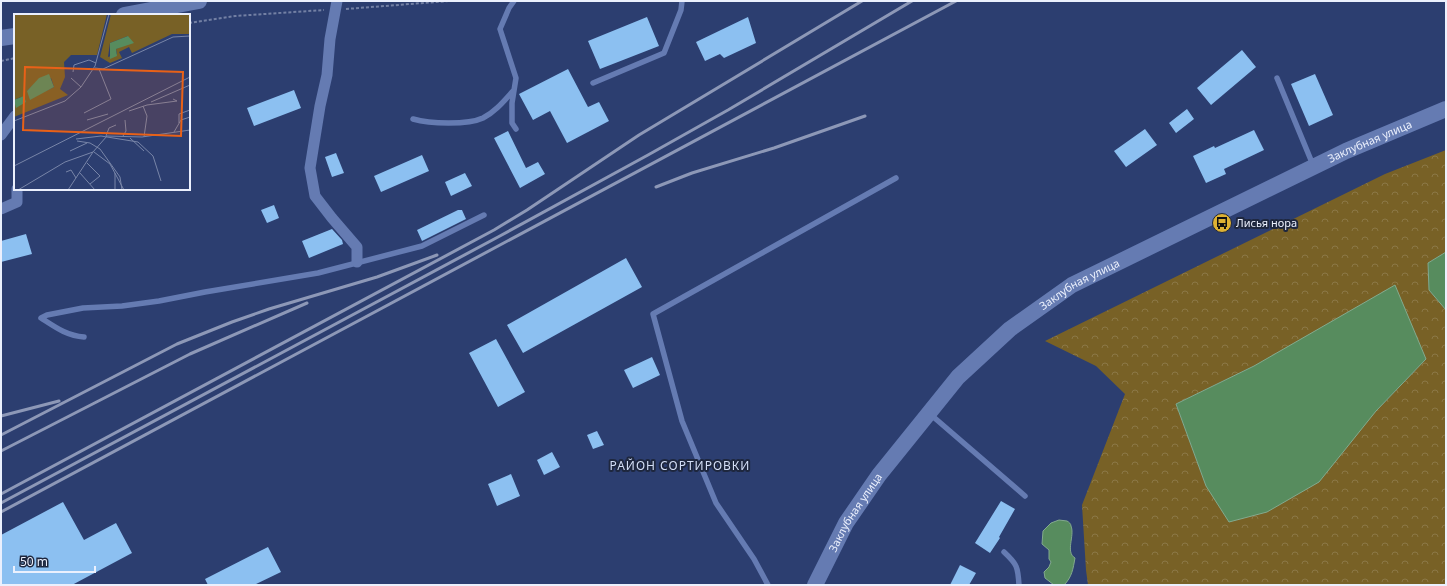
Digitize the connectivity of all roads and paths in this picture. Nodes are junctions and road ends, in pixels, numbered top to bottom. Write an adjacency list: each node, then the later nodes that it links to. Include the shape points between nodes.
1 (199, 1): 6 (main road)
2 (449, 1): 5 (path)
3 (514, 1): 14 (lane, via 500,29 516,78)
4 (682, 1): 13 (lane, via 664,53)
5 (336, 5): 7 (path); 25 (street, via 327,75 310,168 314,196 357,247)
6 (131, 14)
7 (190, 23)
8 (14, 36): 9 (main road)
9 (1, 38)
10 (14, 58): 11 (path)
11 (1, 61)
12 (1277, 78): 20 (lane)
13 (593, 83)
14 (514, 91): 17 (lane, via 498,108 483,118 455,123 423,122); 18 (lane, via 512,123)
15 (1446, 109): 20 (main road, Заклубная улица)
16 (14, 117): 19 (street)
17 (414, 119)
18 (516, 129)
19 (1, 135)
20 (1314, 167): 27 (main road, Заклубная улица, via 1072,285 1010,329 958,377)
21 (896, 178): 30 (lane, via 653,314 682,421 716,503 754,559)
22 (17, 190): 23 (street, via 17,202)
23 (1, 209)
24 (484, 215): 25 (lane, via 422,246)
25 (358, 262): 26 (lane, via 318,273 160,301 83,308 41,318 73,336)
26 (84, 337)
27 (928, 413): 28 (lane); 31 (main road, Заклубная улица, via 846,523)
28 (1025, 496)
29 (1004, 552): 32 (lane, via 1014,562)
30 (768, 585)
31 (815, 585)
32 (1019, 585)

